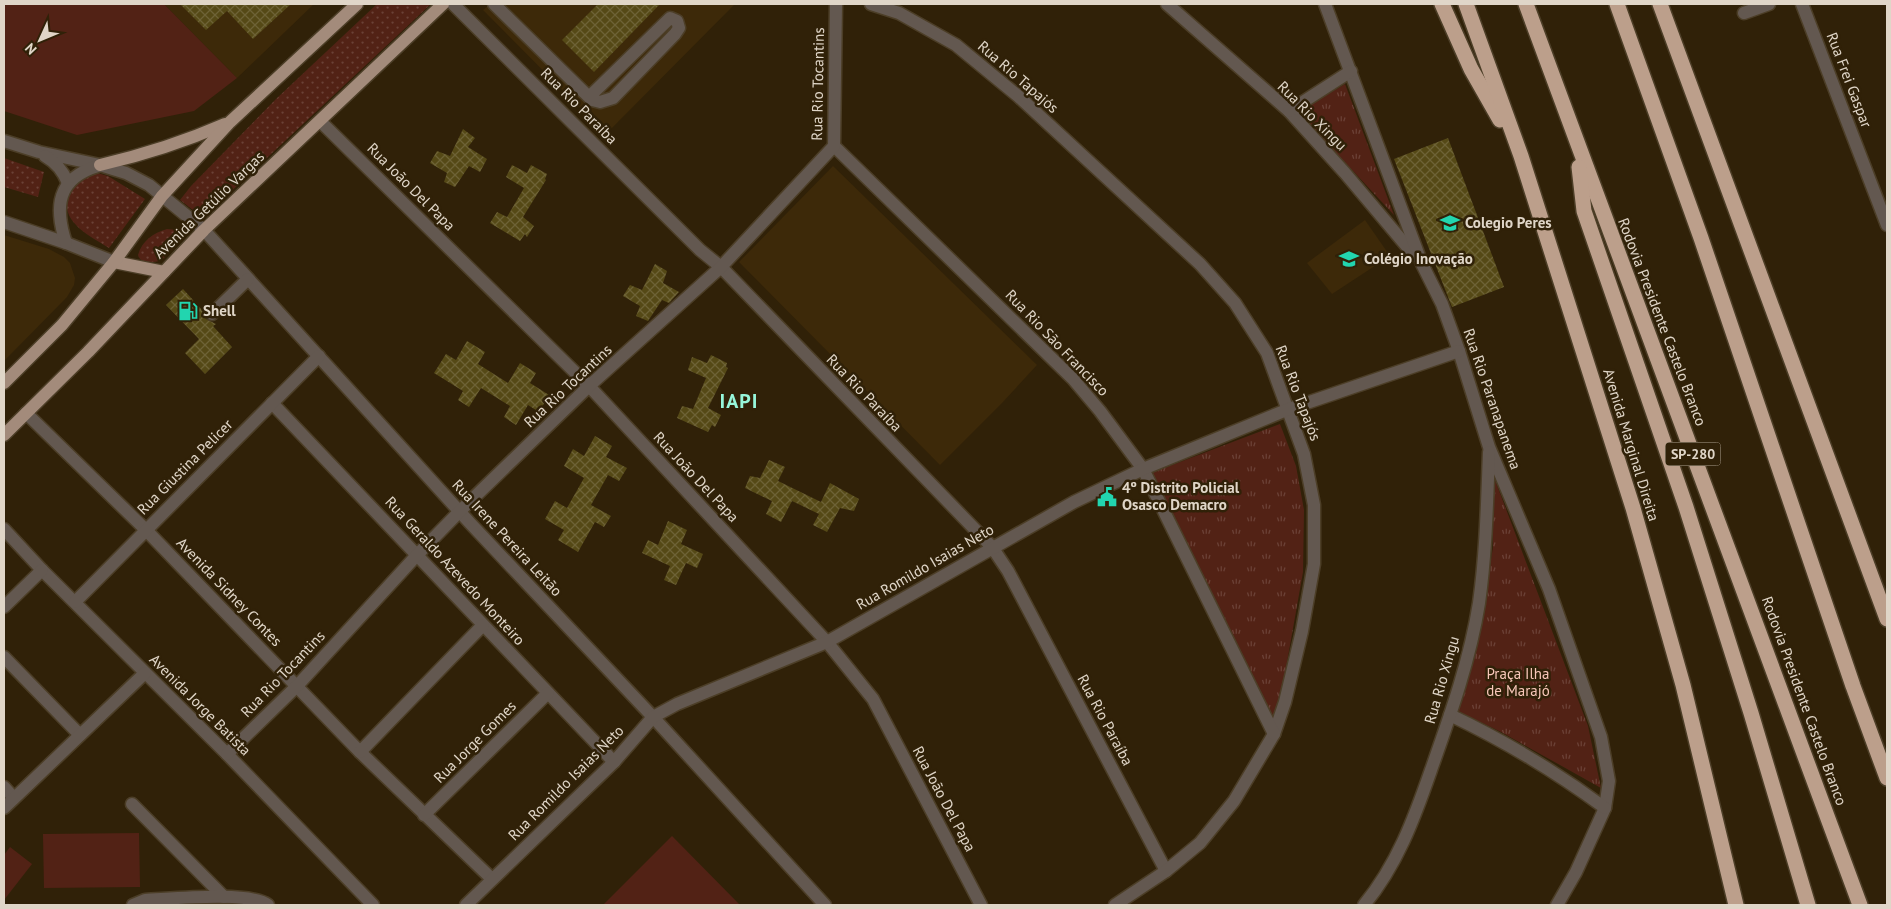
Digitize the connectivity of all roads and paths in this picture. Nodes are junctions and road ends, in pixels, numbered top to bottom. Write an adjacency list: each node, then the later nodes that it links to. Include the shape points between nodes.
1 (357, 4): 21 (main road, Avenida Getúlio Vargas)
2 (443, 4): 20 (main road, Avenida Getúlio Vargas)
3 (453, 4): 36 (street, Rua Rio Paraíba, via 700,250)
4 (494, 4): 18 (street)
5 (836, 4): 23 (street, Rua Rio Tocantins)
6 (871, 4): 45 (street, Rua Rio Tapajós, via 899,13 956,45 1025,103 1200,264 1235,303 1267,353)
7 (1167, 4): 19 (street, Rua Rio Xingu)
8 (1325, 4): 17 (street, Rua Rio Paranapanema)
9 (1442, 4): 26 (highway, via 1471,69)
10 (1466, 4): 26 (highway, Avenida Marginal Direita)
11 (1526, 4): 24 (highway, Rodovia Presidente Castelo Branco / SP-280)
12 (1617, 4): 72 (highway)
13 (1660, 4): 58 (highway)
14 (1770, 4): 16 (street)
15 (1802, 4): 31 (street, Rua Frei Gaspar)
16 (1744, 13)
17 (1351, 71): 19 (street); 35 (street, Rua Rio Paranapanema)
18 (589, 97): 18 (street, via 600,102 614,98 675,34 679,28 677,22 670,18)
19 (1288, 111): 35 (street, Rua Rio Xingu)
20 (320, 121): 32 (main road, Avenida Getúlio Vargas); 43 (street, Rua João Del Papa)
21 (230, 122): 27 (main road, via 162,149); 29 (main road, Avenida Getúlio Vargas)
22 (4, 141): 25 (street)
23 (834, 146): 36 (street, Rua Rio Tocantins); 49 (street, Rua Rio São Francisco, via 1074,379)
24 (1577, 146): 92 (highway, via 1584,211 1686,507); 93 (highway, Rodovia Presidente Castelo Branco / SP-280)
25 (39, 152): 27 (street); 28 (street, via 55,162)
26 (1521, 156): 91 (highway, Avenida Marginal Direita, via 1633,508 1683,685)
27 (100, 165): 28 (street, via 85,169); 29 (street, via 126,173)
28 (68, 183): 33 (street, via 59,212)
29 (162, 196): 32 (street, Rua Irene Pereira Leitão); 34 (main road, Avenida Getúlio Vargas)
30 (4, 222): 33 (street)
31 (1887, 225)
32 (204, 230): 37 (main road, Avenida Getúlio Vargas); 38 (street, Rua Irene Pereira Leitão)
33 (66, 243): 34 (street)
34 (114, 262): 37 (main road); 42 (main road, Avenida Getúlio Vargas, via 62,325)
35 (1422, 264): 40 (street, Rua Rio Paranapanema, via 1442,304)
36 (721, 267): 43 (street, Rua Rio Tocantins); 53 (street, Rua Rio Paraíba)
37 (164, 272): 46 (main road, Avenida Getúlio Vargas)
38 (248, 279): 39 (street); 41 (street, Rua Irene Pereira Leitão)
39 (212, 314)
40 (1459, 350): 45 (street, Rua Romildo Isaias Neto); 48 (street, Rua Rio Paranapanema)
41 (319, 356): 44 (street, Rua Giustina Pelicer); 50 (street, Rua Irene Pereira Leitão)
42 (4, 383)
43 (589, 386): 50 (street, Rua Rio Tocantins); 60 (street, Rua João Del Papa)
44 (272, 403): 52 (street, Rua Giustina Pelicer); 54 (street, Rua Geraldo Azevedo Monteiro)
45 (1289, 409): 49 (street, Rua Romildo Isaias Neto); 67 (street, Rua Rio Tapajós, via 1304,454 1314,505 1314,564 1286,702)
46 (26, 413): 47 (main road, Avenida Getúlio Vargas); 52 (street, Avenida Sidney Contes)
47 (4, 435)
48 (1489, 447): 65 (street, Rua Rio Xingu, via 1487,536 1478,604); 77 (street, Rua Rio Paranapanema, via 1549,589 1601,737 1609,781)
49 (1143, 469): 53 (street, Rua Romildo Isaias Neto, via 1074,502); 67 (street, Rua Rio São Francisco)
50 (460, 511): 54 (street, Rua Rio Tocantins); 66 (street, Rua Irene Pereira Leitão)
51 (4, 529): 55 (street, Avenida Jorge Batista)
52 (146, 530): 56 (street, Rua Giustina Pelicer); 63 (street, Avenida Sidney Contes)
53 (992, 548): 60 (street, Rua Romildo Isaias Neto); 79 (street, Rua Rio Paraíba, via 1008,571)
54 (417, 555): 59 (street, Rua Geraldo Azevedo Monteiro); 63 (street, Rua Rio Tocantins)
55 (42, 570): 56 (street, Avenida Jorge Batista); 57 (street)
56 (75, 602): 62 (street, Avenida Jorge Batista)
57 (4, 607)
58 (1887, 619)
59 (483, 626): 64 (street, Rua Geraldo Azevedo Monteiro); 69 (street)
60 (827, 642): 66 (street, Rua Romildo Isaias Neto); 87 (street, Rua João Del Papa, via 873,699)
61 (4, 657): 68 (street)
62 (145, 673): 68 (street); 70 (street, Avenida Jorge Batista)
63 (297, 686): 69 (street, Avenida Sidney Contes); 70 (street, Rua Rio Tocantins)
64 (548, 693): 71 (street, Rua Geraldo Azevedo Monteiro); 78 (street, Rua Jorge Gomes)
65 (1450, 715): 77 (street, via 1531,758); 89 (street, Rua Rio Xingu, via 1412,824 1392,866)
66 (653, 717): 71 (street, Rua Romildo Isaias Neto); 86 (street, Rua Irene Pereira Leitão)
67 (1274, 734): 79 (street, Rua Rio Tapajós, via 1234,801 1200,843)
68 (80, 735): 74 (street)
69 (360, 752): 78 (street, Avenida Sidney Contes)
70 (227, 754): 84 (street, Avenida Jorge Batista)
71 (614, 762): 80 (street, Rua Romildo Isaias Neto)
72 (1887, 778)
73 (4, 787): 74 (street)
74 (14, 798): 76 (street)
75 (132, 804): 81 (street)
76 (4, 808)
77 (1605, 808): 90 (street, Rua Rio Paranapanema)
78 (424, 815): 80 (street, Avenida Sidney Contes)
79 (1166, 871): 88 (street, Rua Rio Tapajós)
80 (492, 879): 85 (street, Rua Romildo Isaias Neto)
81 (224, 897): 82 (street, via 145,900); 83 (street, via 260,900)
82 (133, 905)
83 (268, 905)
84 (372, 905)
85 (466, 905)
86 (825, 905)
87 (981, 905)
88 (1115, 905)
89 (1364, 905)
90 (1557, 905)
91 (1736, 905)
92 (1808, 905)
93 (1860, 905)

